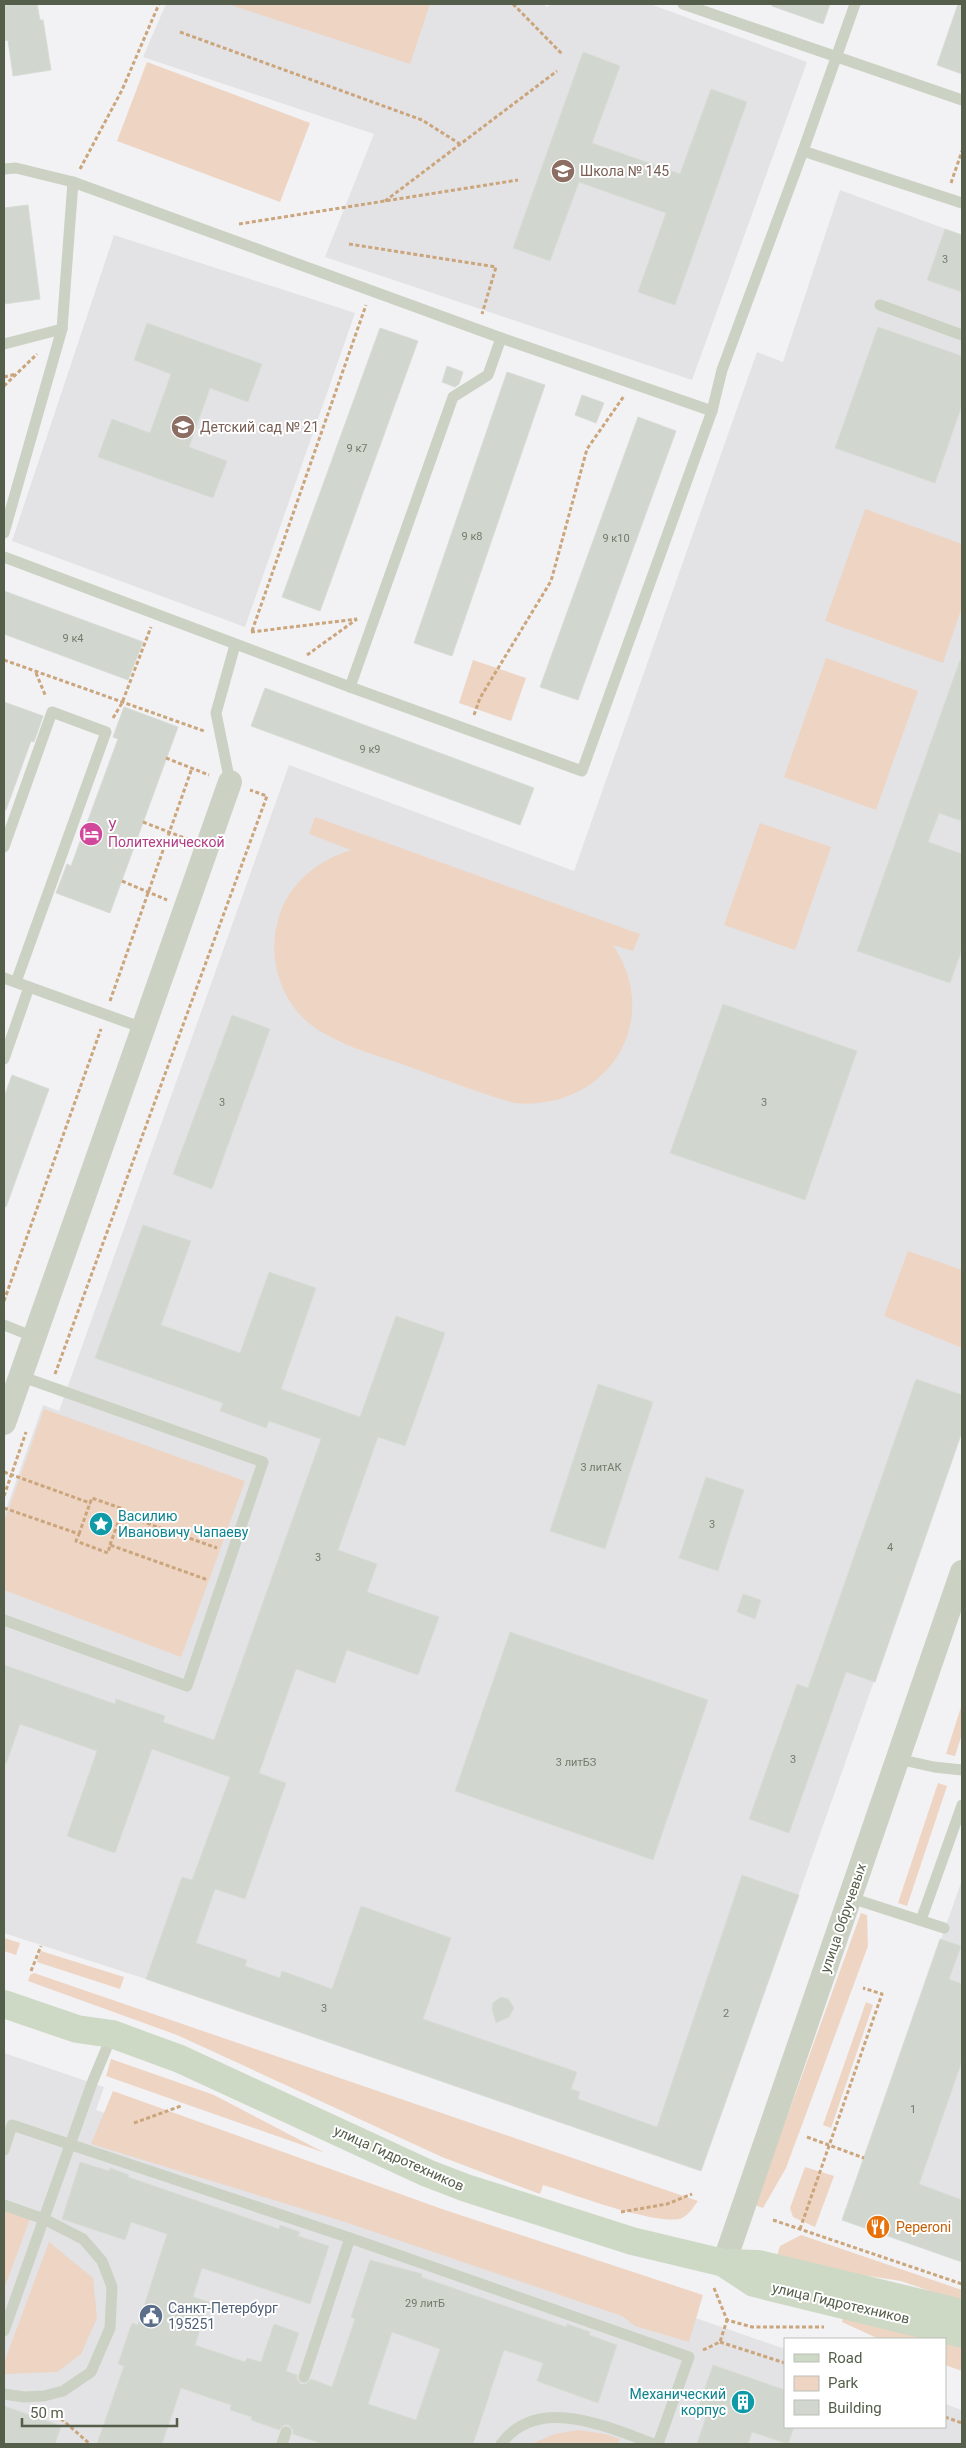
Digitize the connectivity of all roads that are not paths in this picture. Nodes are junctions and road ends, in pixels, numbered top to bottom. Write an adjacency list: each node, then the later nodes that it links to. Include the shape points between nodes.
1 (683, 4): 3 (lane)
2 (855, 4): 3 (lane)
3 (836, 58): 4 (lane); 5 (lane)
4 (962, 100)
5 (803, 151): 8 (lane); 14 (lane, via 722,370)
6 (4, 169): 7 (lane, via 16,168)
7 (73, 182): 10 (lane); 12 (lane)
8 (962, 203)
9 (880, 306): 11 (lane)
10 (62, 329): 13 (lane); 15 (lane)
11 (962, 336)
12 (501, 338): 14 (lane); 18 (lane, via 488,375 453,397)
13 (4, 344)
14 (712, 411): 18 (lane, via 582,771)
15 (4, 533)
16 (4, 557): 17 (lane)
17 (235, 645): 18 (lane); 19 (lane, via 216,713)
18 (350, 687)
19 (230, 782): 24 (street)
20 (4, 847): 22 (lane, via 52,712 106,732)
21 (4, 978): 22 (lane)
22 (16, 982): 23 (lane)
23 (29, 988): 24 (lane); 25 (lane)
24 (143, 1028): 27 (street)
25 (4, 1059)
26 (4, 1325): 27 (lane)
27 (34, 1336): 28 (street)
28 (20, 1376): 29 (street); 31 (lane, via 263,1462 186,1686)
29 (4, 1423)
30 (962, 1572): 32 (street, улица Обручевых)
31 (4, 1620)
32 (898, 1759): 33 (lane); 35 (street, улица Обручевых)
33 (962, 1770)
34 (962, 1804): 36 (lane)
35 (851, 1898): 36 (lane); 46 (street, улица Обручевых)
36 (921, 1920): 37 (lane)
37 (944, 1928)
38 (4, 1986): 40 (street, улица Гидротехников, via 83,2012)
39 (4, 2004): 40 (street, улица Гидротехников, via 77,2029)
40 (112, 2034): 41 (lane); 46 (street, улица Гидротехников, via 180,2059 466,2188 632,2241)
41 (71, 2144): 42 (lane, via 12,2125); 44 (lane); 45 (lane)
42 (4, 2150)
43 (4, 2205): 44 (lane)
44 (44, 2219): 48 (lane); 51 (lane, via 82,2239 102,2261 112,2287 110,2328 91,2372 64,2391 24,2397)
45 (350, 2238): 50 (lane); 55 (lane, via 689,2356)
46 (724, 2263): 47 (street, улица Гидротехников, via 759,2264); 49 (street, улица Гидротехников, via 754,2282)
47 (962, 2313)
48 (4, 2331)
49 (962, 2334)
50 (304, 2377)
51 (4, 2394)
52 (286, 2432): 53 (lane)
53 (282, 2444)
54 (500, 2444): 55 (lane, via 510,2431 539,2418 560,2417 593,2422)
55 (656, 2444)

